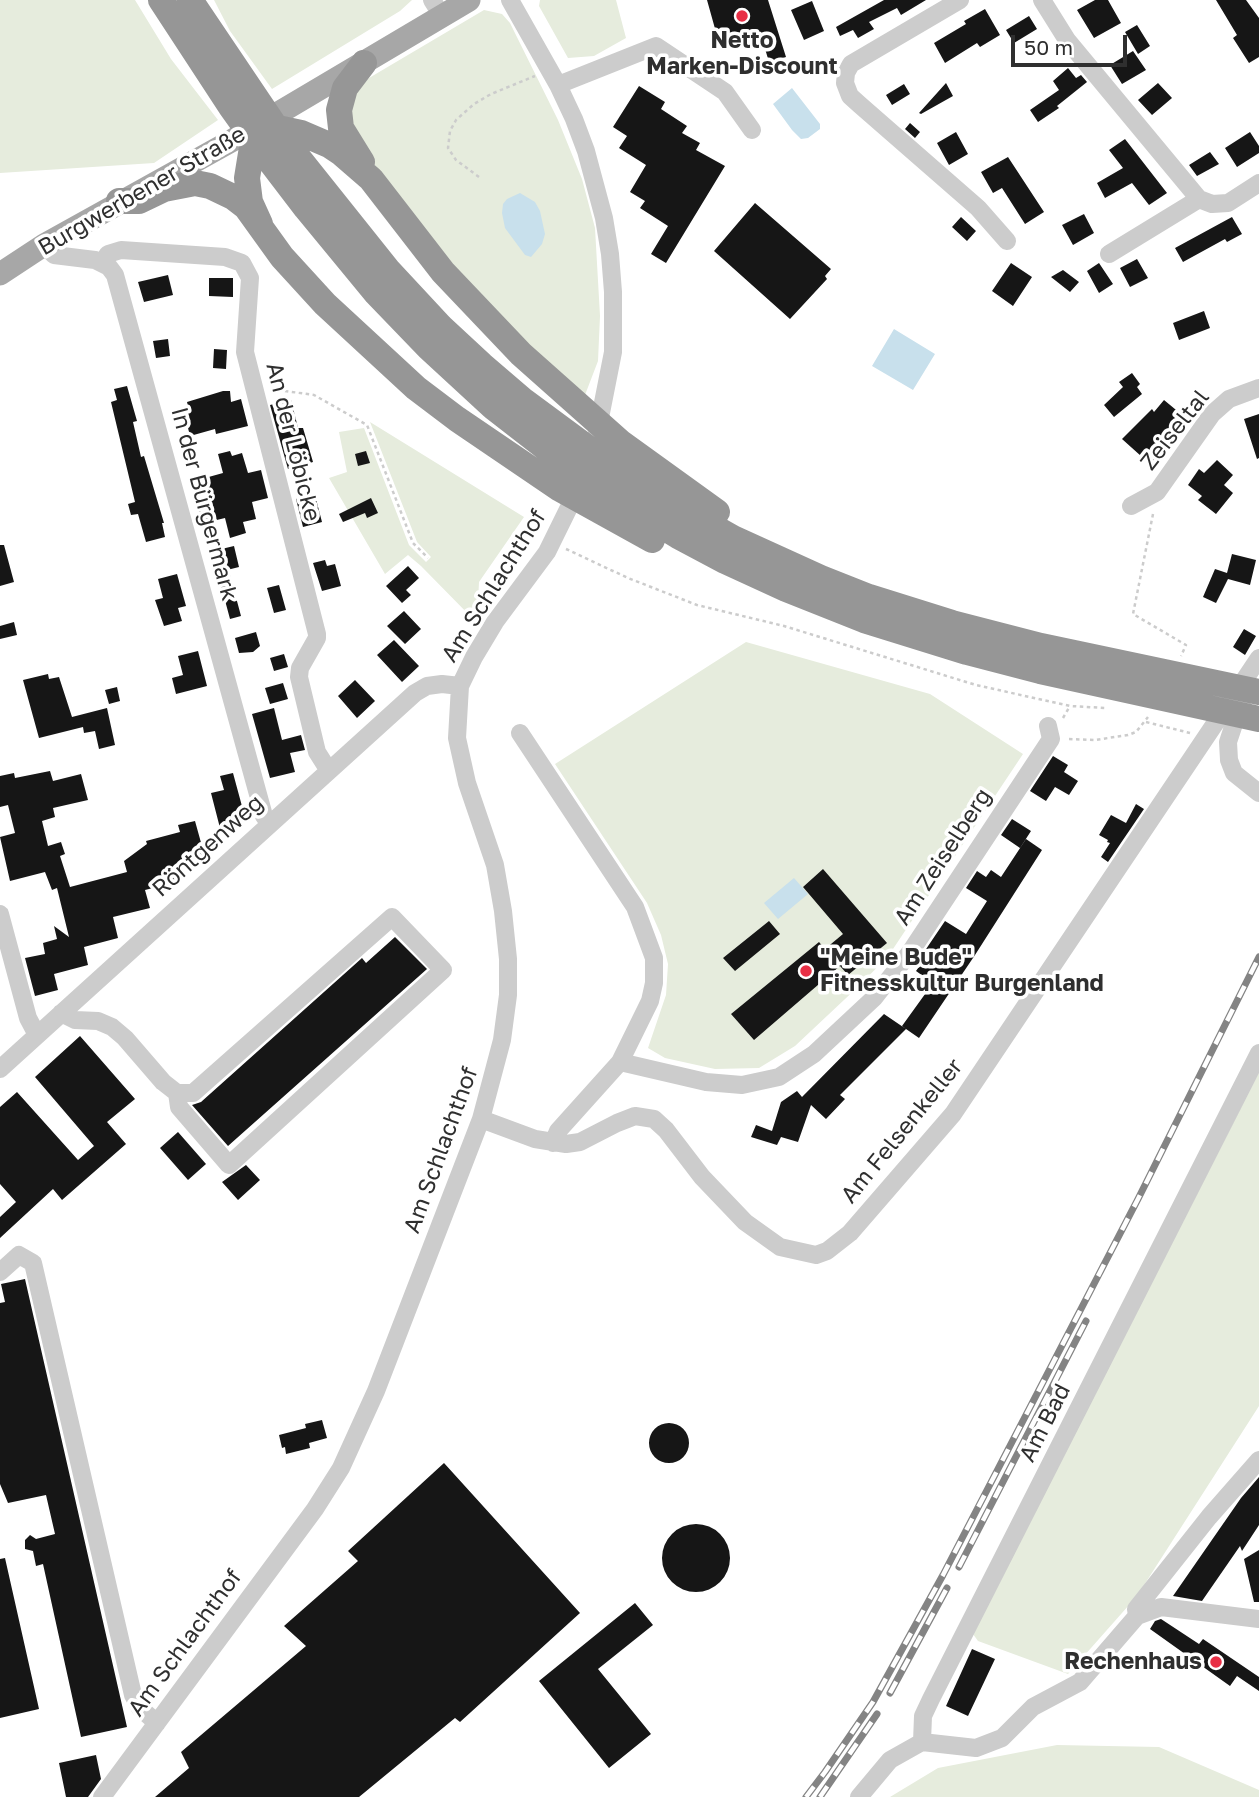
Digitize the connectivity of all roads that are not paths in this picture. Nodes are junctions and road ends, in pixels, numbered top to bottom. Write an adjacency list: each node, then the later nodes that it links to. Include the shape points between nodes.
1 (162, 0): 25 (highway, via 231,107 306,208 376,293 464,381 526,434 626,505 725,561)
2 (190, 0): 24 (highway, via 278,132 352,228 482,365 574,439 662,498)
3 (469, 0): 7 (main road)
4 (510, 0): 9 (street, Am Schlachthof)
5 (960, 0): 17 (street, via 851,64 845,83 850,96 978,208)
6 (1042, 0): 14 (street, via 1067,40)
7 (437, 8): 8 (main road, Burgwerbener Straße, via 422,28)
8 (364, 63): 10 (main road, Burgwerbener Straße); 12 (highway, via 345,88 339,118)
9 (554, 77): 11 (street, via 656,46 725,92); 29 (street, Am Schlachthof, via 586,150 610,254 613,352 608,385 595,441 566,517 547,552 490,629)
10 (259, 124): 12 (highway, via 301,133 341,153); 15 (main road, Burgwerbener Straße); 16 (highway, via 248,164 247,189)
11 (752, 130)
12 (371, 179): 24 (highway, via 484,317 582,410 682,489 797,555)
13 (1259, 183): 14 (street, via 1228,203)
14 (1199, 199): 19 (street)
15 (119, 201): 16 (highway, via 139,201 164,189 195,183 233,197); 18 (main road, Burgwerbener Straße)
16 (260, 224): 25 (highway, via 282,257 382,358 492,443 560,489 691,560 748,586)
17 (1007, 241)
18 (44, 245): 20 (street, via 54,255); 21 (main road, Burgwerbener Straße)
19 (1109, 254)
20 (102, 263): 34 (street, An der Löbicke, via 108,254 121,250 225,257 242,263 250,278 245,352 317,634 299,677 317,752); 36 (street, In der Bürgermark, via 115,275 264,816)
21 (0, 274)
22 (1259, 388): 23 (street, Zeiseltal, via 1228,399 1212,414 1157,492)
23 (1131, 506)
24 (821, 579): 27 (highway, via 952,623 1093,658)
25 (786, 589): 27 (highway, via 864,620 967,652)
26 (1259, 658): 45 (street, Am Felsenkeller, via 953,1114 840,1243 816,1255 780,1247 745,1222 654,1119 635,1116 580,1142)
27 (1151, 682): 30 (highway); 31 (highway)
28 (1259, 685): 35 (street, via 1228,742 1234,773)
29 (460, 687): 34 (street, Röntgenweg, via 442,684 421,689); 44 (street, Am Schlachthof, via 457,738 497,876 508,959 502,1040)
30 (1259, 692)
31 (1259, 719)
32 (1049, 732): 41 (street, Am Zeiselberg, via 911,951 874,998 814,1054 779,1077 723,1085)
33 (520, 733): 41 (street, via 635,907 654,958 650,1001)
34 (329, 771): 36 (street, Röntgenweg)
35 (1259, 793)
36 (270, 823): 38 (street, Röntgenweg)
37 (0, 914): 39 (street, via 28,1018)
38 (61, 1013): 39 (street, Röntgenweg); 43 (street, via 112,1027)
39 (37, 1035): 42 (street, Röntgenweg)
40 (1259, 1053): 51 (street, Am Bad, via 931,1699 923,1716)
41 (620, 1062): 45 (street)
42 (0, 1069)
43 (177, 1093): 43 (street, via 193,1093 392,917 443,970 229,1165 179,1107)
44 (481, 1119): 45 (street, Am Felsenkeller); 50 (street, Am Schlachthof, via 376,1391 341,1468)
45 (552, 1143)
46 (0, 1272): 50 (street, via 19,1255 33,1263 133,1695)
47 (1259, 1460): 48 (street, via 1136,1609)
48 (1137, 1616): 49 (street, via 1161,1607); 51 (street, via 1080,1682 1033,1707 1002,1738 976,1748)
49 (1259, 1619)
50 (157, 1723): 52 (street, Am Schlachthof)
51 (922, 1742): 53 (street, via 890,1760)
52 (103, 1797)
53 (859, 1797)

